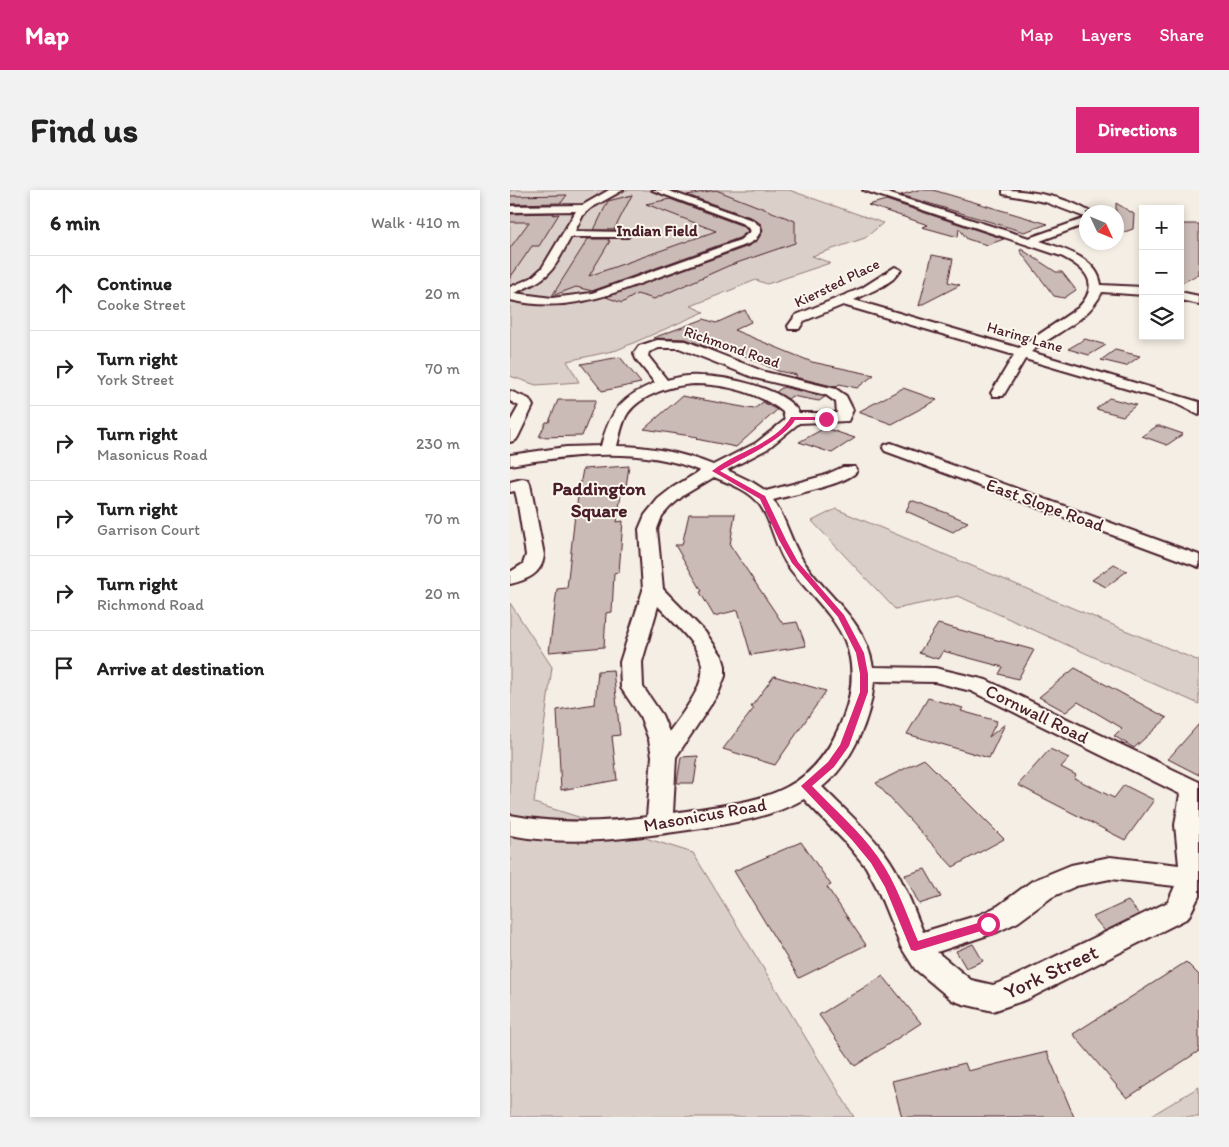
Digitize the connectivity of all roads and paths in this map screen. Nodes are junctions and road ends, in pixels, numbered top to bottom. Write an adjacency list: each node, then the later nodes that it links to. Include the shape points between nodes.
1 (618, 190): 5 (street)
2 (657, 190): 16 (street, via 748,222 756,231 744,242 584,298 545,302)
3 (868, 190): 11 (street)
4 (1006, 192): 7 (street)
5 (584, 208): 6 (street); 9 (street)
6 (510, 209)
7 (1079, 211)
8 (1079, 224): 11 (street)
9 (567, 234): 10 (street); 14 (street, via 547,270 535,280)
10 (624, 235)
11 (1031, 241): 13 (street, via 1064,254 1083,266 1094,278)
12 (895, 270): 18 (street, Kiersted Place, via 879,284)
13 (1097, 288): 15 (street); 21 (street, via 1085,309)
14 (510, 291)
15 (1139, 291)
16 (510, 296)
17 (1184, 297): 19 (street)
18 (840, 300): 20 (street, Kiersted Place, via 800,318); 21 (street, Haring Lane)
19 (1199, 300)
20 (794, 326)
21 (1022, 352): 25 (street); 27 (street, Haring Lane, via 1180,400)
22 (754, 373): 23 (street, Richmond Road, via 688,346 665,343 644,349 641,353); 24 (street); 28 (street, Richmond Road, via 831,392 845,404 842,418)
23 (664, 385): 24 (street, via 696,380); 31 (street, via 642,395 619,414)
24 (733, 385): 28 (street, via 776,399 788,406)
25 (998, 393)
26 (510, 396): 29 (street, via 526,406)
27 (1199, 410)
28 (793, 418): 33 (street, via 769,441)
29 (510, 437)
30 (891, 448): 37 (street, East Slope Road)
31 (608, 450): 32 (street, via 571,450); 33 (street, via 667,454)
32 (510, 460): 35 (street)
33 (715, 471): 36 (street); 39 (street, via 678,491 655,515 648,529)
34 (849, 471): 36 (street, via 829,480)
35 (516, 485): 38 (street, via 526,498 534,562 525,573)
36 (763, 497): 40 (street, Masonicus Road, via 795,563 842,616 860,653)
37 (1199, 561)
38 (510, 578)
39 (653, 590): 41 (street, via 632,662 632,688 651,715); 41 (street, via 710,651 715,664 714,677 706,694)
40 (864, 674): 42 (street, Masonicus Road, via 864,692 844,746 831,764); 43 (street, Cornwall Road, via 936,675 978,685)
41 (664, 756): 45 (street)
42 (806, 786): 45 (street, Masonicus Road, via 752,810); 47 (street, York Street, via 875,860 890,886)
43 (1196, 791): 46 (street, York Street, via 1188,823 1196,865)
44 (510, 824): 45 (street, Masonicus Road, via 564,832)
45 (659, 825)
46 (1195, 878): 47 (street, via 1110,868 1071,876 1042,889 988,924); 47 (street, York Street, via 1189,896 1178,910 1017,990 993,998 963,991 925,960)
47 (915, 947)

